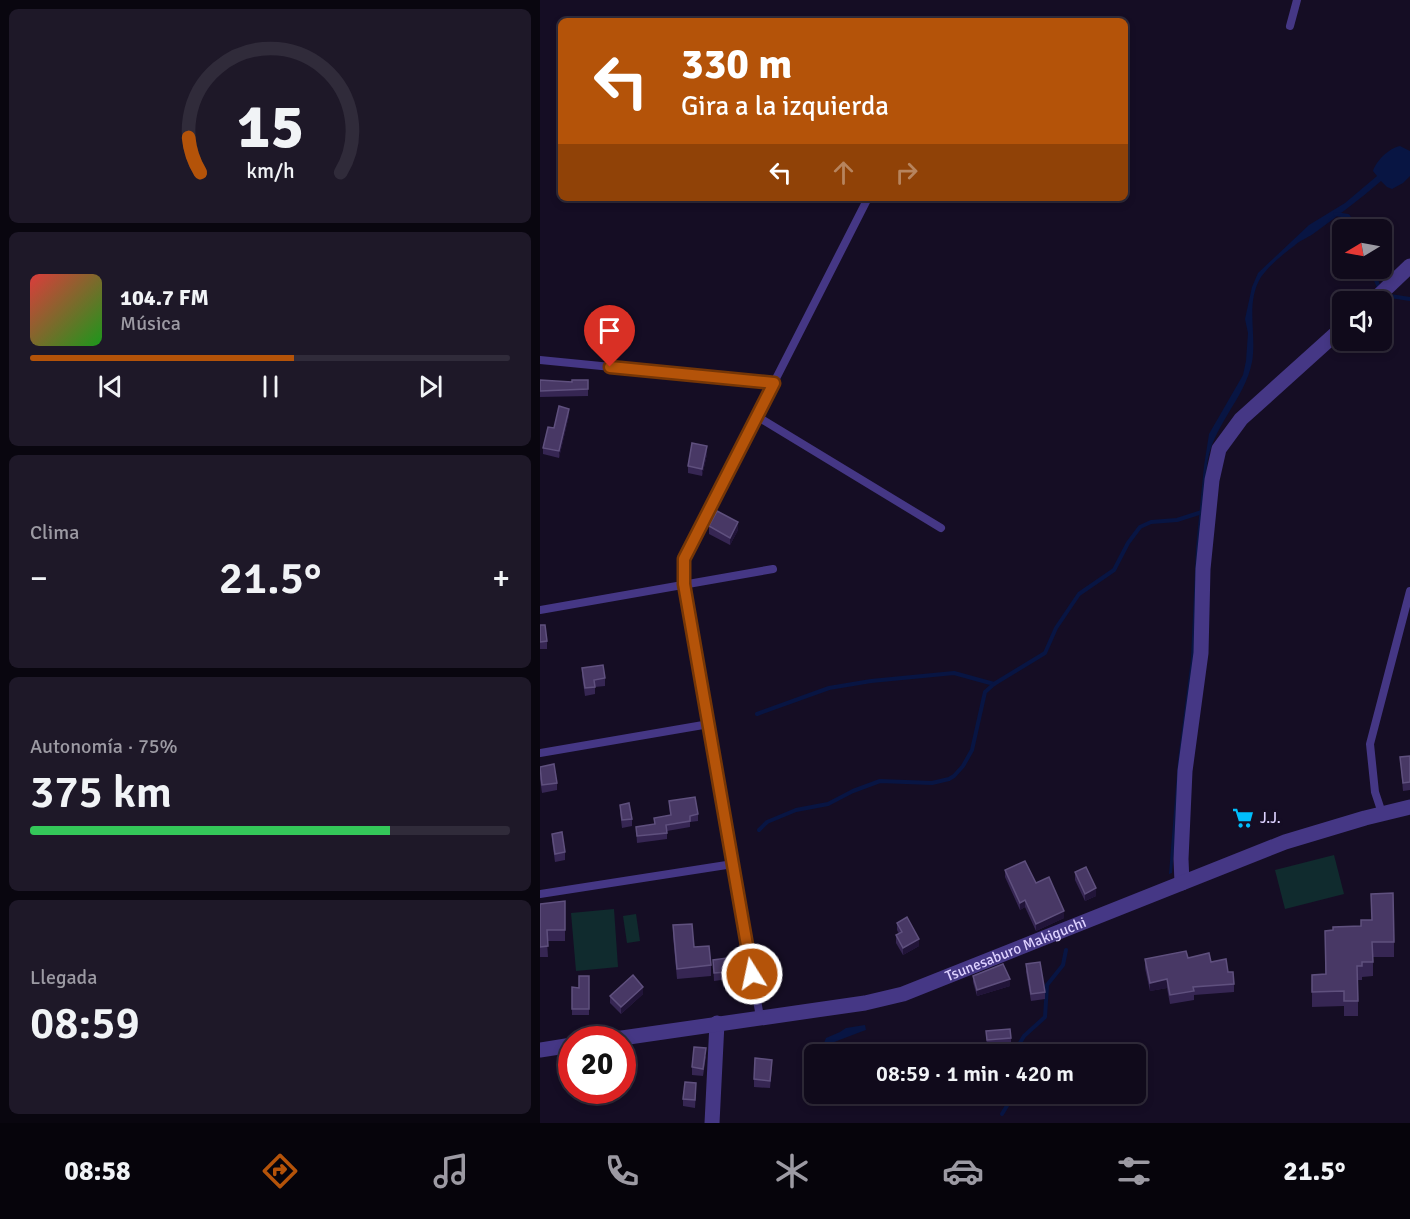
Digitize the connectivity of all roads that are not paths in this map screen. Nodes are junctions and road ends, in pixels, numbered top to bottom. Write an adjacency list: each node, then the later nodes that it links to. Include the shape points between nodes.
1 (1298, 0): 2 (lane)
2 (1290, 26)
3 (866, 201): 8 (lane)
4 (1410, 267): 5 (street)
5 (1384, 291)
6 (1332, 337): 20 (street, via 1241,419 1219,449 1212,480 1203,568 1201,653 1185,771)
7 (540, 360): 8 (lane)
8 (774, 383): 9 (lane)
9 (758, 417): 10 (lane); 12 (lane, via 684,559)
10 (941, 528)
11 (773, 569): 12 (lane)
12 (684, 584): 14 (lane); 15 (lane)
13 (1410, 591): 18 (lane, via 1370,744 1375,792)
14 (540, 610)
15 (708, 724): 16 (lane); 19 (lane)
16 (540, 753)
17 (1410, 807): 18 (street, Tsunesaburo Makiguchi)
18 (1382, 813): 20 (street, Tsunesaburo Makiguchi, via 1285,842)
19 (733, 864): 21 (lane); 22 (lane)
20 (1182, 883): 22 (street, Tsunesaburo Makiguchi, via 903,994)
21 (540, 894)
22 (760, 1017): 23 (street, Tsunesaburo Makiguchi)
23 (717, 1023): 24 (street, Tsunesaburo Makiguchi); 27 (street)
24 (636, 1036)
25 (558, 1047): 26 (street)
26 (540, 1050)
27 (712, 1123)

